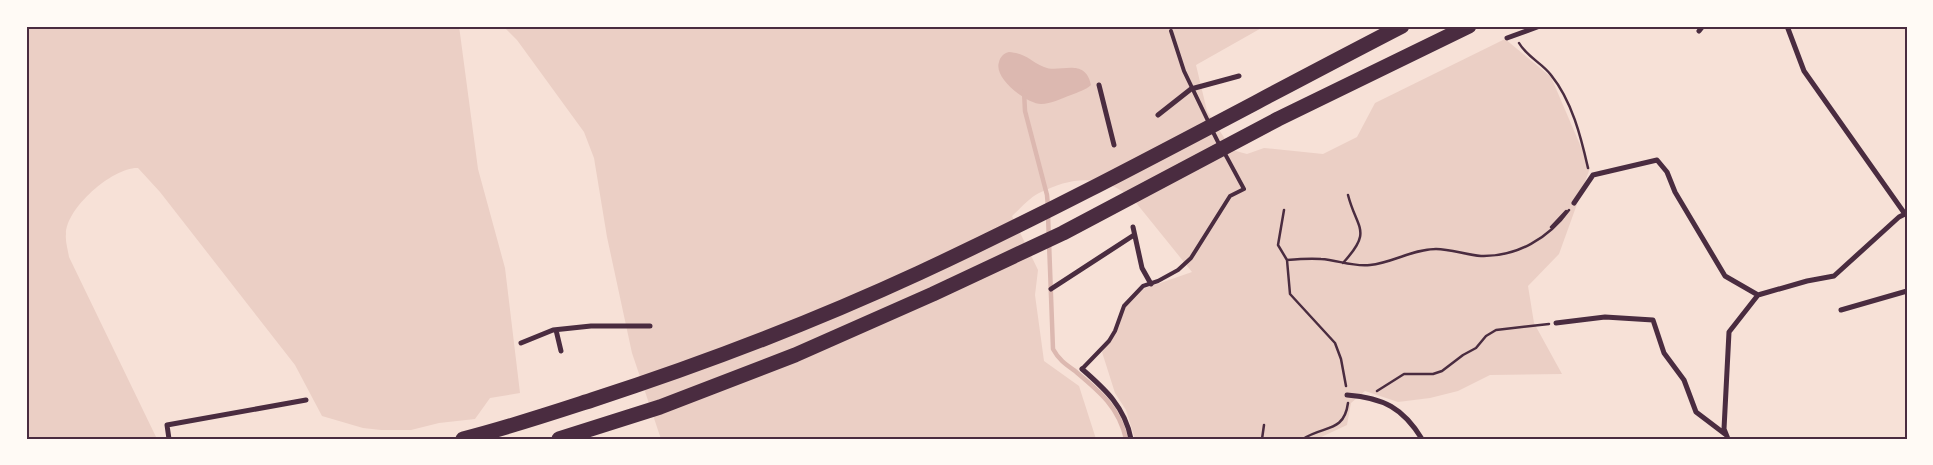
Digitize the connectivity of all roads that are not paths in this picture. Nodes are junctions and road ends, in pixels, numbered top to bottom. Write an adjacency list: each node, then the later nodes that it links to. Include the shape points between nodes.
1 (1402, 26): 33 (highway, via 1051,209 917,273 789,328 652,381)
2 (1469, 26): 34 (highway, via 1278,119 1063,233 933,294 786,359 660,407)
3 (1540, 26): 8 (street)
4 (1703, 26): 7 (street)
5 (1787, 26): 15 (street, via 1804,71)
6 (1171, 31): 11 (lane)
7 (1699, 31)
8 (1507, 38)
9 (1239, 76): 11 (street)
10 (1099, 85): 13 (street)
11 (1191, 89): 12 (street); 18 (lane, via 1244,189 1230,196 1191,258 1178,270)
12 (1158, 115)
13 (1114, 145)
14 (1574, 203): 21 (street, via 1593,175 1657,160 1667,172 1675,192 1725,276)
15 (1906, 214): 21 (street, via 1834,276)
16 (1133, 227): 17 (street)
17 (1134, 235): 18 (street, via 1142,268); 19 (street)
18 (1150, 284): 28 (lane, via 1137,291 1124,306 1109,341)
19 (1050, 289)
20 (1907, 292): 22 (street)
21 (1758, 296): 31 (street, via 1729,332 1724,429)
22 (1841, 310)
23 (1556, 323): 31 (street, via 1605,316 1653,320 1664,353 1684,380 1696,412)
24 (650, 326): 25 (street, via 591,326)
25 (556, 330): 26 (street); 27 (street)
26 (521, 343)
27 (561, 351)
28 (1082, 369): 35 (street, via 1117,403)
29 (1348, 395): 36 (street, via 1387,404 1401,412)
30 (306, 400): 32 (street, via 167,425)
31 (1728, 437)
32 (169, 439)
33 (463, 439)
34 (559, 439)
35 (1130, 439)
36 (1422, 439)

